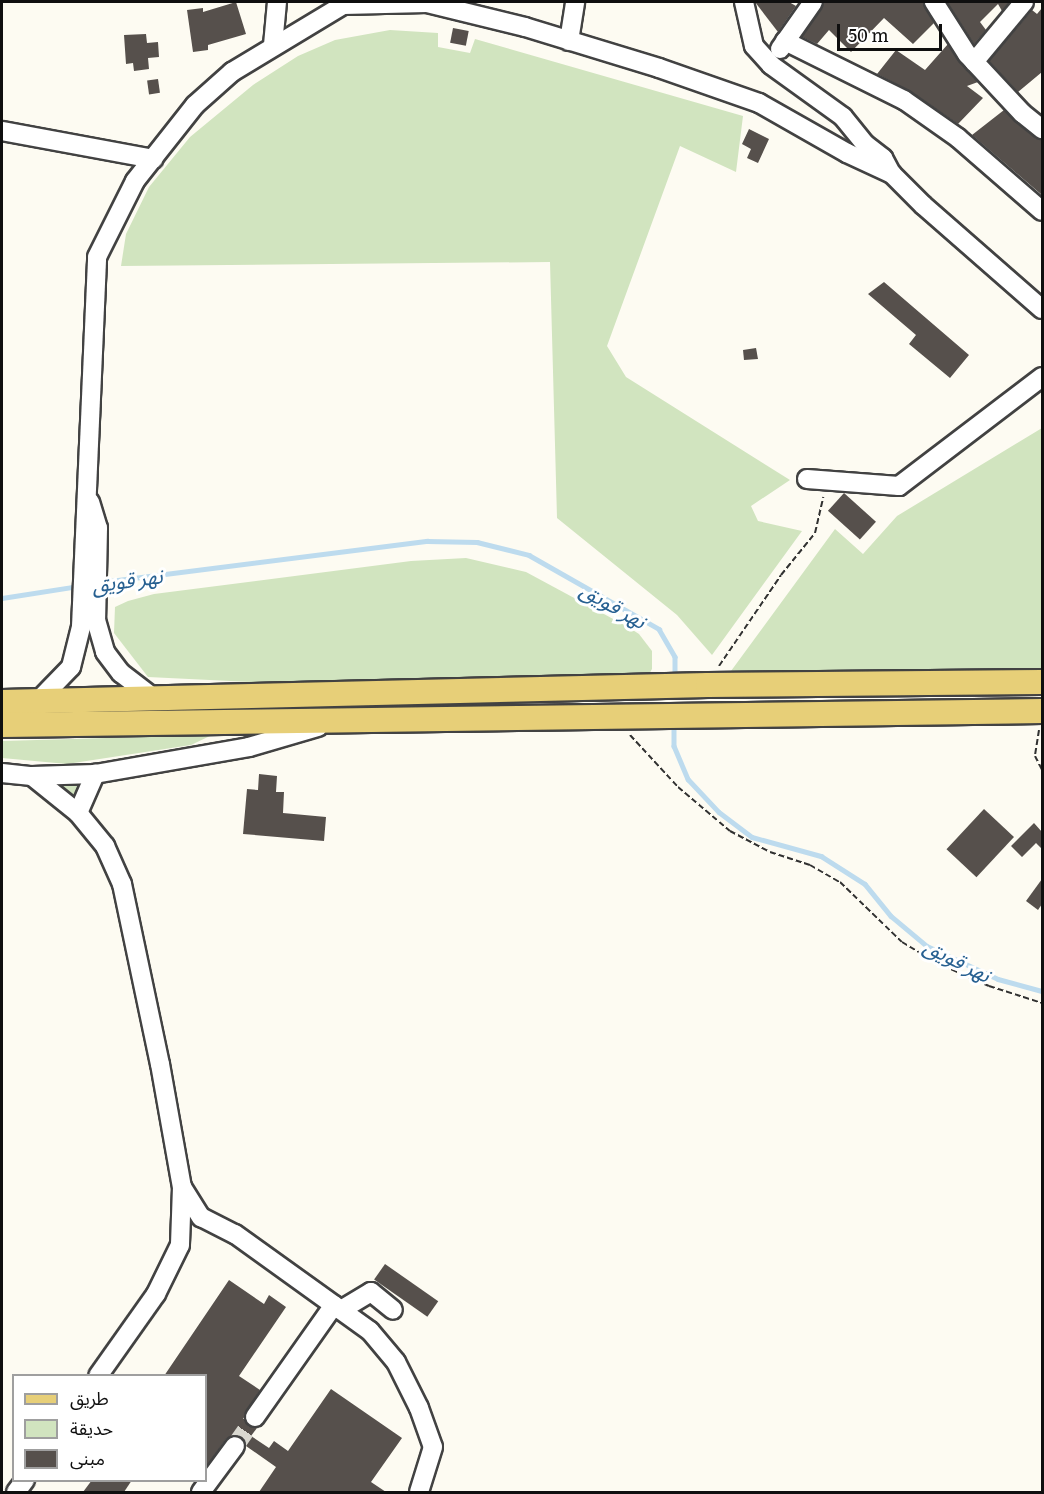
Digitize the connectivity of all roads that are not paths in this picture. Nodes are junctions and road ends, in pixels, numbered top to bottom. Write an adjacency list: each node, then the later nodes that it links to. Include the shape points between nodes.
1 (277, 2): 9 (street)
2 (575, 2): 7 (street)
3 (744, 2): 11 (street, via 754,46)
4 (813, 2): 8 (street)
5 (934, 2): 10 (street)
6 (1024, 2): 10 (street)
7 (569, 41): 9 (street, via 415,3 343,5); 15 (street, via 759,103)
8 (785, 41): 11 (street); 16 (street, via 904,100 958,138)
9 (273, 45): 14 (street, via 232,72 195,105)
10 (974, 62): 12 (street)
11 (771, 65): 15 (street, via 843,117 883,158)
12 (1042, 129)
13 (2, 131): 14 (street)
14 (153, 159): 20 (street, via 135,181 97,257 87,495 91,528)
15 (892, 174): 17 (street)
16 (1042, 211)
17 (1042, 309)
18 (1042, 377): 19 (street, via 899,486)
19 (807, 479)
20 (89, 623): 22 (street, via 121,673); 23 (street, via 70,667)
21 (1042, 682): 22 (main road, via 710,685)
22 (155, 699): 23 (main road)
23 (39, 700): 24 (main road)
24 (2, 702)
25 (1041, 717): 26 (main road, via 647,714)
26 (339, 721): 27 (main road); 29 (street, via 249,747)
27 (2, 725)
28 (2, 773): 30 (street)
29 (95, 774): 30 (street); 31 (street)
30 (32, 776): 31 (street)
31 (78, 813): 32 (street, via 105,846 122,884)
32 (182, 1186): 33 (street, via 201,1217 235,1234); 35 (street, via 180,1245 156,1294)
33 (338, 1308): 34 (street, via 371,1292); 36 (street); 39 (street, via 370,1331 396,1362 419,1408 433,1447)
34 (393, 1310)
35 (100, 1374)
36 (255, 1417)
37 (235, 1446): 38 (street)
38 (201, 1492)
39 (419, 1492)

